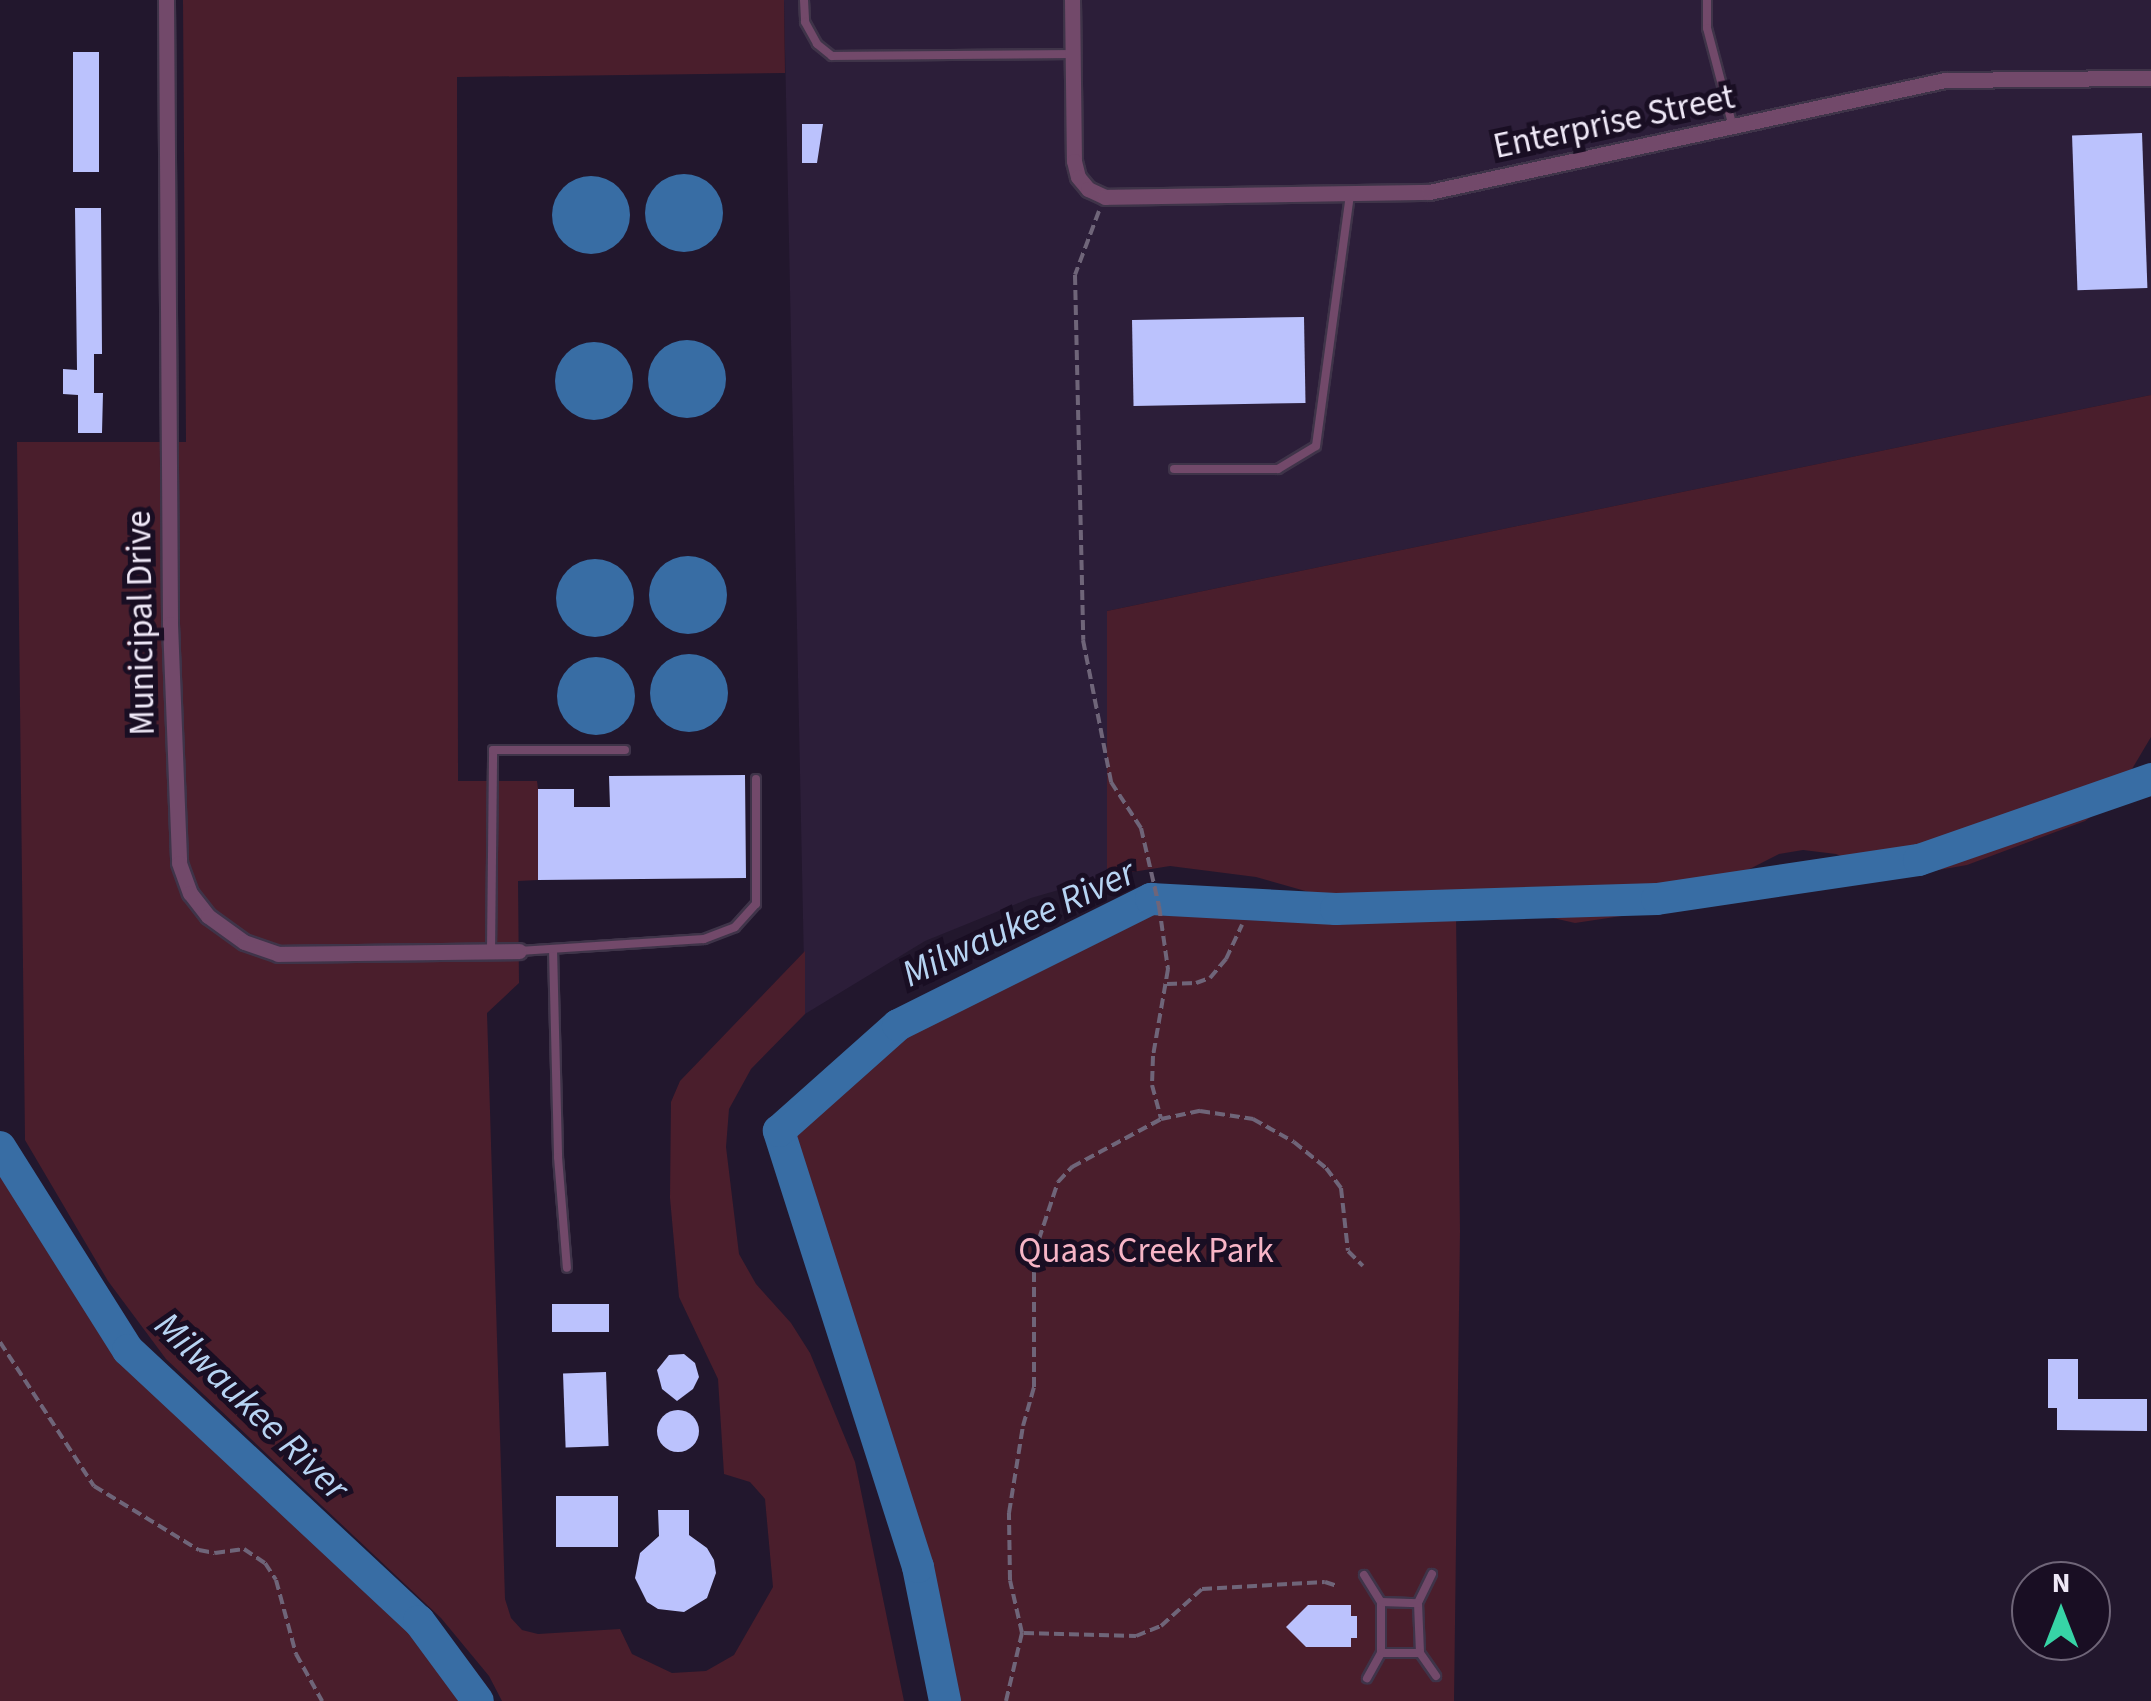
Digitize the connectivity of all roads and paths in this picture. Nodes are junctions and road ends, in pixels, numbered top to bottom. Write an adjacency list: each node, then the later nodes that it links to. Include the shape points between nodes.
1 (166, 0): 16 (street, Municipal Drive, via 170,624 179,864 190,893 222,929 278,954)
2 (804, 0): 5 (lane, via 805,22 832,56)
3 (1072, 0): 5 (street)
4 (1707, 0): 7 (lane, via 1707,28)
5 (1073, 54): 9 (street, Enterprise Street, via 1074,160 1088,190)
6 (2151, 78): 7 (street, Enterprise Street, via 1945,80)
7 (1733, 127): 8 (street, Enterprise Street, via 1429,192)
8 (1350, 194): 9 (street, Enterprise Street); 10 (lane, via 1316,446 1278,469)
9 (1104, 197): 17 (path, via 1075,275 1083,640 1111,782 1150,855)
10 (1174, 469)
11 (624, 750): 16 (lane, via 493,750)
12 (756, 778): 14 (lane, via 756,904 735,928 704,939)
13 (1242, 925): 17 (path, via 1210,978)
14 (554, 949): 15 (lane); 20 (lane)
15 (518, 951): 16 (street, Municipal Drive)
16 (491, 952)
17 (1167, 984): 18 (path, via 1153,1056)
18 (1161, 1119): 19 (path, via 1200,1110 1253,1119 1294,1142 1341,1188 1348,1251); 27 (path, via 1072,1167 1058,1182 1034,1254 1034,1387 1009,1513 1010,1580)
19 (1363, 1266)
20 (567, 1268)
21 (0, 1342): 32 (path, via 94,1486 199,1550 244,1549 265,1563 296,1654)
22 (1432, 1574): 26 (lane)
23 (1364, 1576): 25 (lane)
24 (1337, 1586): 27 (path, via 1202,1589 1161,1626 1136,1636)
25 (1380, 1602): 26 (lane); 28 (lane)
26 (1418, 1603): 29 (lane)
27 (1022, 1632): 33 (path)
28 (1381, 1653): 29 (lane); 31 (lane)
29 (1420, 1653): 30 (lane)
30 (1436, 1676)
31 (1367, 1678)
32 (322, 1701)
33 (1006, 1701)

